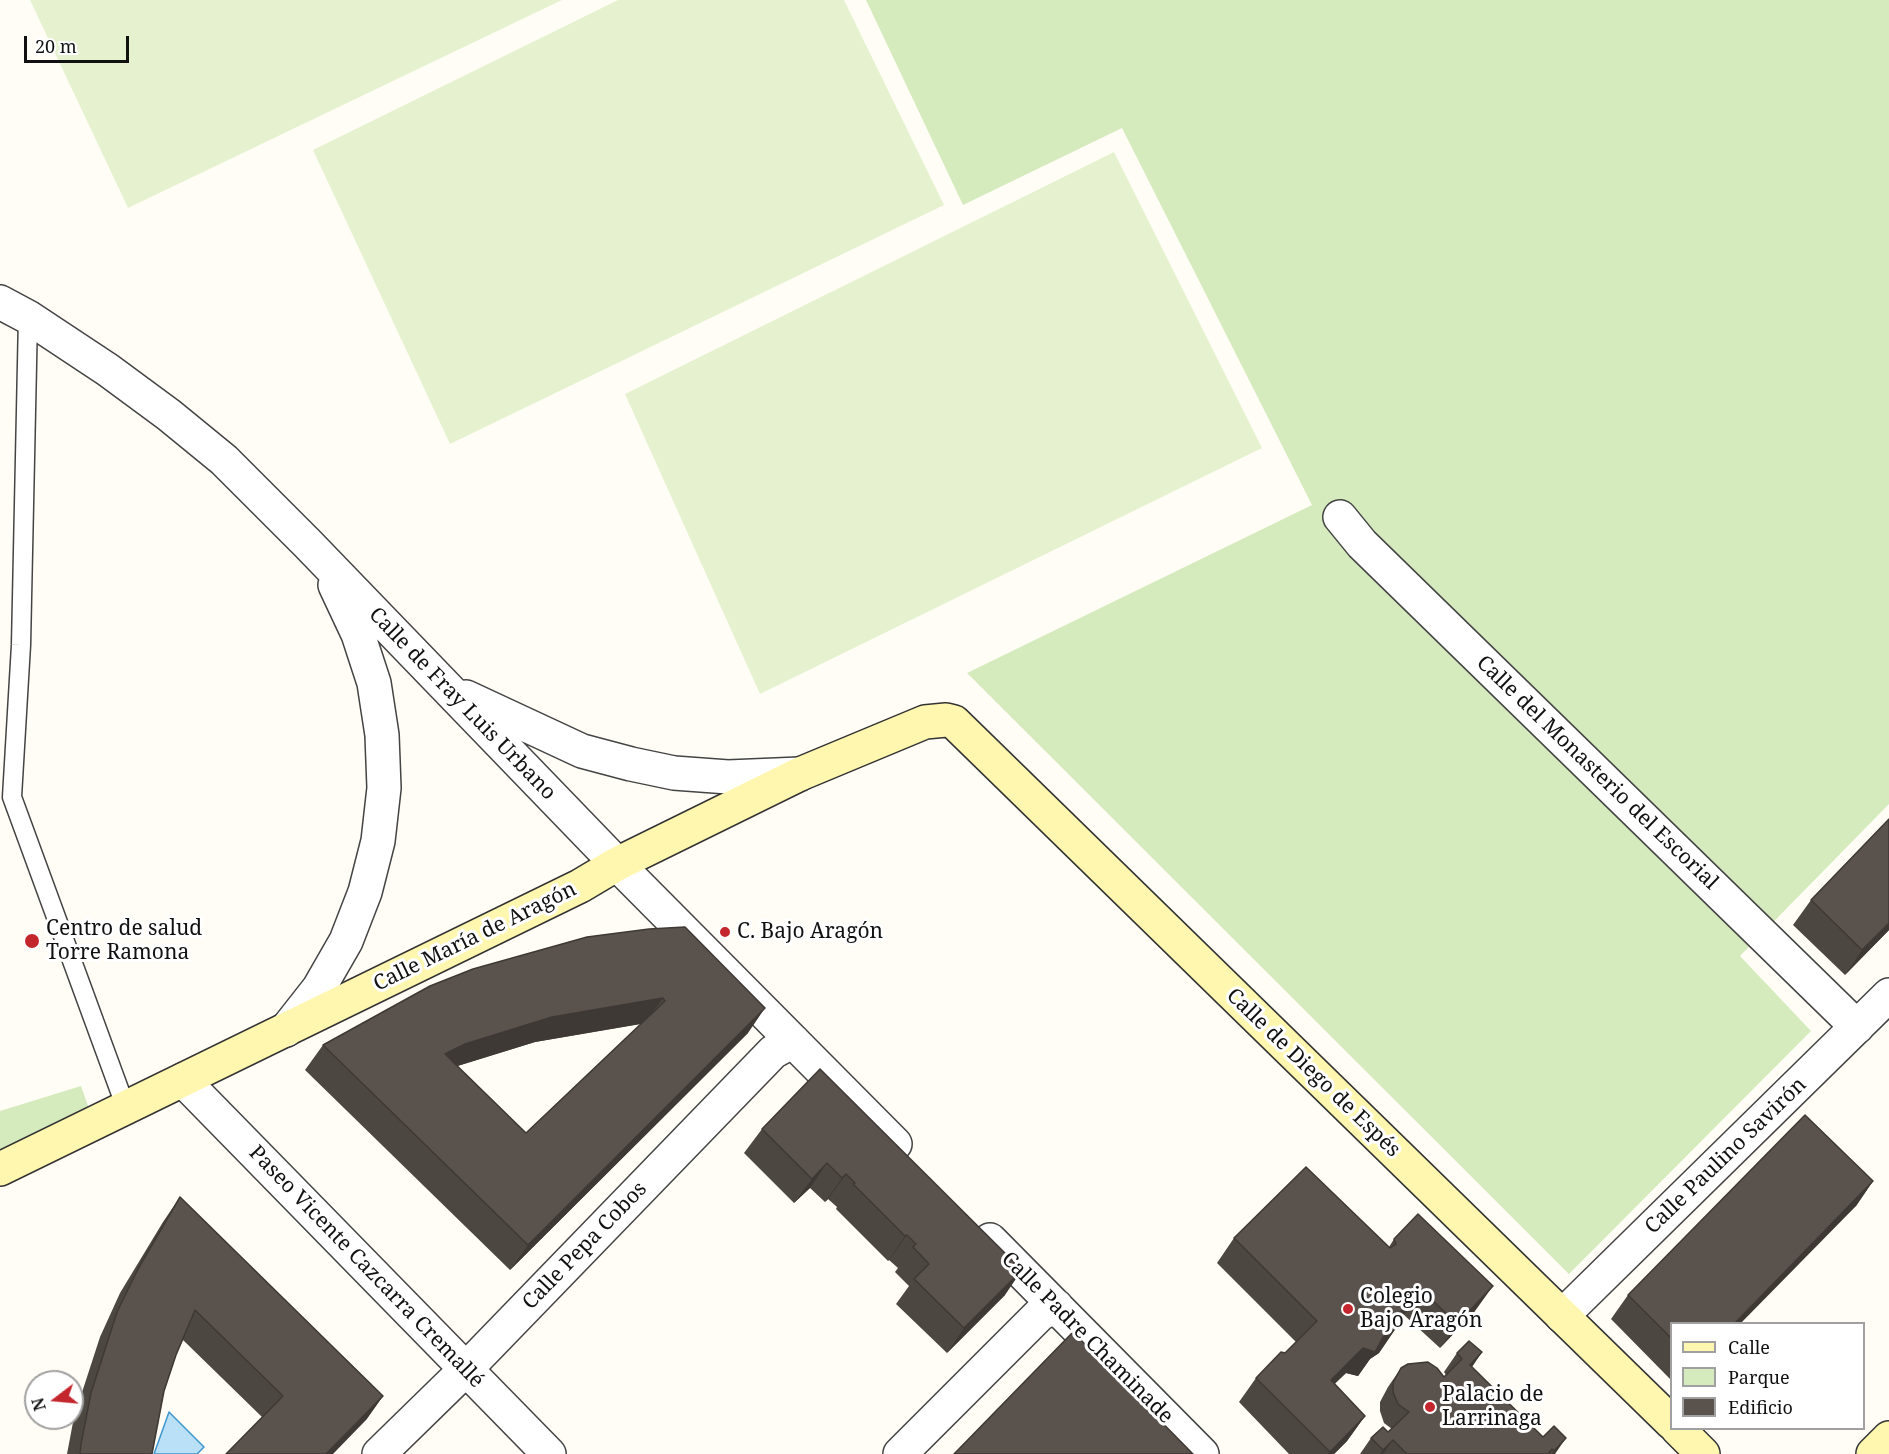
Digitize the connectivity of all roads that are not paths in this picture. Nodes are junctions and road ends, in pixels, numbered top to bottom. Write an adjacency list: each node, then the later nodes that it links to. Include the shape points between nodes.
1 (14, 310): 3 (street, Calle de Fray Luis Urbano, via 108,370 178,422 224,460); 13 (lane, via 21,645 12,797)
2 (1340, 518): 9 (street, Calle del Monasterio del Escorial, via 1362,544)
3 (308, 544): 4 (street, Calle de Fray Luis Urbano); 10 (street, Calle de Fray Luis Urbano, via 336,587 358,634 374,683 382,735 384,788 378,841 365,892 346,941 319,987)
4 (443, 686): 6 (street, via 582,751 631,764 717,776); 7 (street, Calle de Fray Luis Urbano)
5 (954, 722): 6 (street, Calle María de Aragón, via 925,722); 18 (street, Calle de Diego de Espés)
6 (800, 774): 7 (street, Calle María de Aragón)
7 (617, 864): 10 (street, Calle María de Aragón, via 580,886); 11 (street)
8 (1889, 995): 9 (street, Calle Paulino Savirón)
9 (1857, 1027): 18 (street, Calle Paulino Savirón)
10 (286, 1030): 12 (street, Calle María de Aragón)
11 (793, 1041): 14 (street); 19 (street, Calle Pepa Cobos, via 773,1052)
12 (183, 1080): 13 (street, Calle María de Aragón); 19 (street, Paseo Vicente Cazcarra Cremallé)
13 (126, 1107): 15 (street, Calle María de Aragón)
14 (916, 1166)
15 (0, 1169)
16 (965, 1215): 17 (street, Calle Padre Chaminade)
17 (1056, 1306): 25 (street, via 1040,1314); 26 (street, Calle Padre Chaminade)
18 (1562, 1316): 20 (street, Calle de Diego de Espés)
19 (466, 1369): 23 (street, Calle Pepa Cobos); 24 (street, Paseo Vicente Cazcarra Cremallé)
20 (1670, 1422)
21 (1679, 1430): 27 (street)
22 (1889, 1438): 28 (street)
23 (380, 1454)
24 (549, 1454)
25 (900, 1454)
26 (1202, 1454)
27 (1703, 1454)
28 (1873, 1454)

